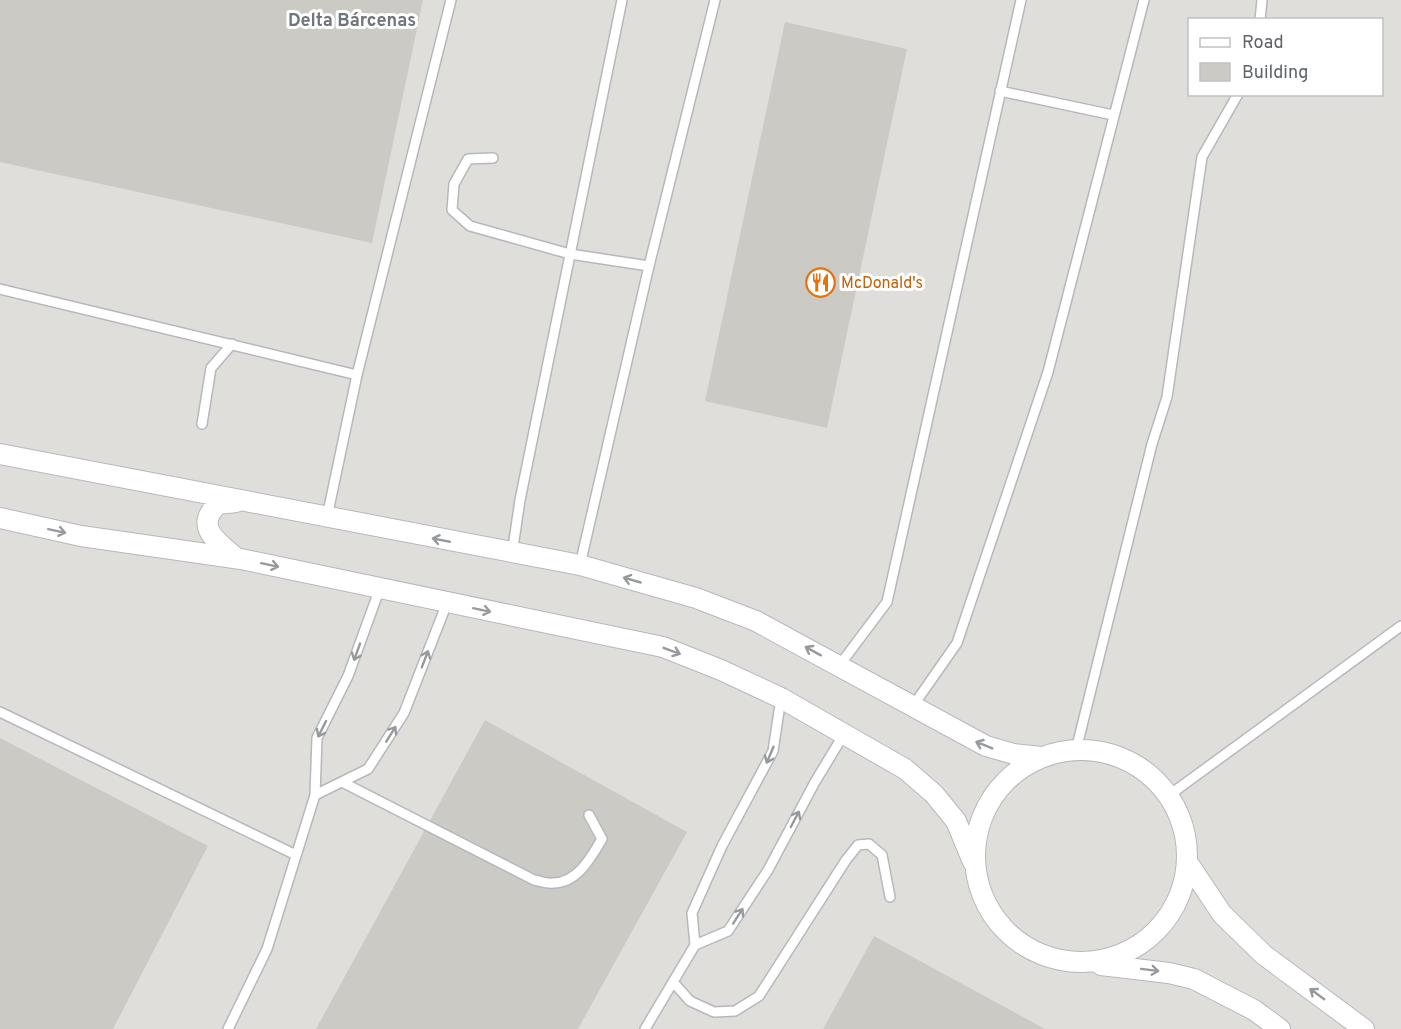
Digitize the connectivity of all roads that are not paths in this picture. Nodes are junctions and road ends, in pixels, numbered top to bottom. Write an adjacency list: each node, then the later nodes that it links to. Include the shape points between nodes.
1 (451, 0): 16 (lane)
2 (622, 0): 12 (lane)
3 (716, 0): 13 (lane)
4 (1021, 0): 8 (lane)
5 (1144, 0): 10 (lane)
6 (1262, 0): 7 (lane)
7 (1260, 18)
8 (1000, 91): 10 (lane); 28 (lane, via 887,602)
9 (1237, 96): 33 (lane, via 1202,157 1167,397)
10 (1113, 115): 30 (lane, via 1048,372 957,643)
11 (493, 158): 12 (lane, via 468,159 454,184 452,210 470,226)
12 (570, 254): 13 (lane); 22 (lane)
13 (649, 266): 24 (lane)
14 (0, 289): 15 (lane)
15 (232, 344): 16 (lane); 17 (lane, via 211,368)
16 (357, 375): 21 (lane)
17 (202, 424)
18 (0, 454): 19 (street)
19 (245, 502): 21 (street); 23 (street, via 218,504 207,517 210,534)
20 (0, 518): 23 (street, one-way to 23, via 81,536)
21 (327, 518): 22 (street, one-way to 21)
22 (512, 554): 24 (street)
23 (236, 558): 25 (street, one-way to 25)
24 (580, 565): 28 (street, one-way to 24, via 756,621 696,598)
25 (380, 588): 26 (street); 36 (lane, one-way to 36, via 348,676 317,738)
26 (447, 603): 29 (street, one-way to 29, via 663,647); 35 (lane, one-way to 26, via 368,769 404,713)
27 (1401, 626): 37 (lane)
28 (839, 666): 30 (street)
29 (781, 698): 32 (street); 43 (lane, one-way to 43, via 773,751 722,846 692,913)
30 (913, 705): 34 (street, one-way to 30, via 986,746)
31 (0, 712): 39 (lane)
32 (844, 734): 40 (street, via 905,769 934,794 956,821); 43 (lane, one-way to 32, via 728,931 768,870)
33 (1076, 750): 34 (street); 37 (street, via 1111,754 1143,770)
34 (1041, 757): 40 (street, via 1012,774 990,799 976,829)
35 (342, 782): 36 (lane); 38 (lane, via 534,880 554,884 571,879 590,860 602,839)
36 (315, 795): 39 (lane)
37 (1168, 796): 41 (street, via 1184,828)
38 (589, 815)
39 (296, 855): 46 (lane, via 267,949)
40 (973, 862): 44 (street, via 984,904 1011,938 1049,959)
41 (1188, 863): 44 (street, via 1179,900 1158,931 1128,953); 49 (street, one-way to 41, via 1264,955 1222,914)
42 (890, 897): 45 (lane, via 882,855 869,844 858,845 759,996 735,1011 714,1012 690,1001)
43 (695, 945): 45 (lane)
44 (1092, 963): 48 (street, one-way to 48, via 1194,979 1254,1010)
45 (673, 982): 47 (lane)
46 (228, 1029)
47 (645, 1029)
48 (1280, 1029)
49 (1364, 1029)

